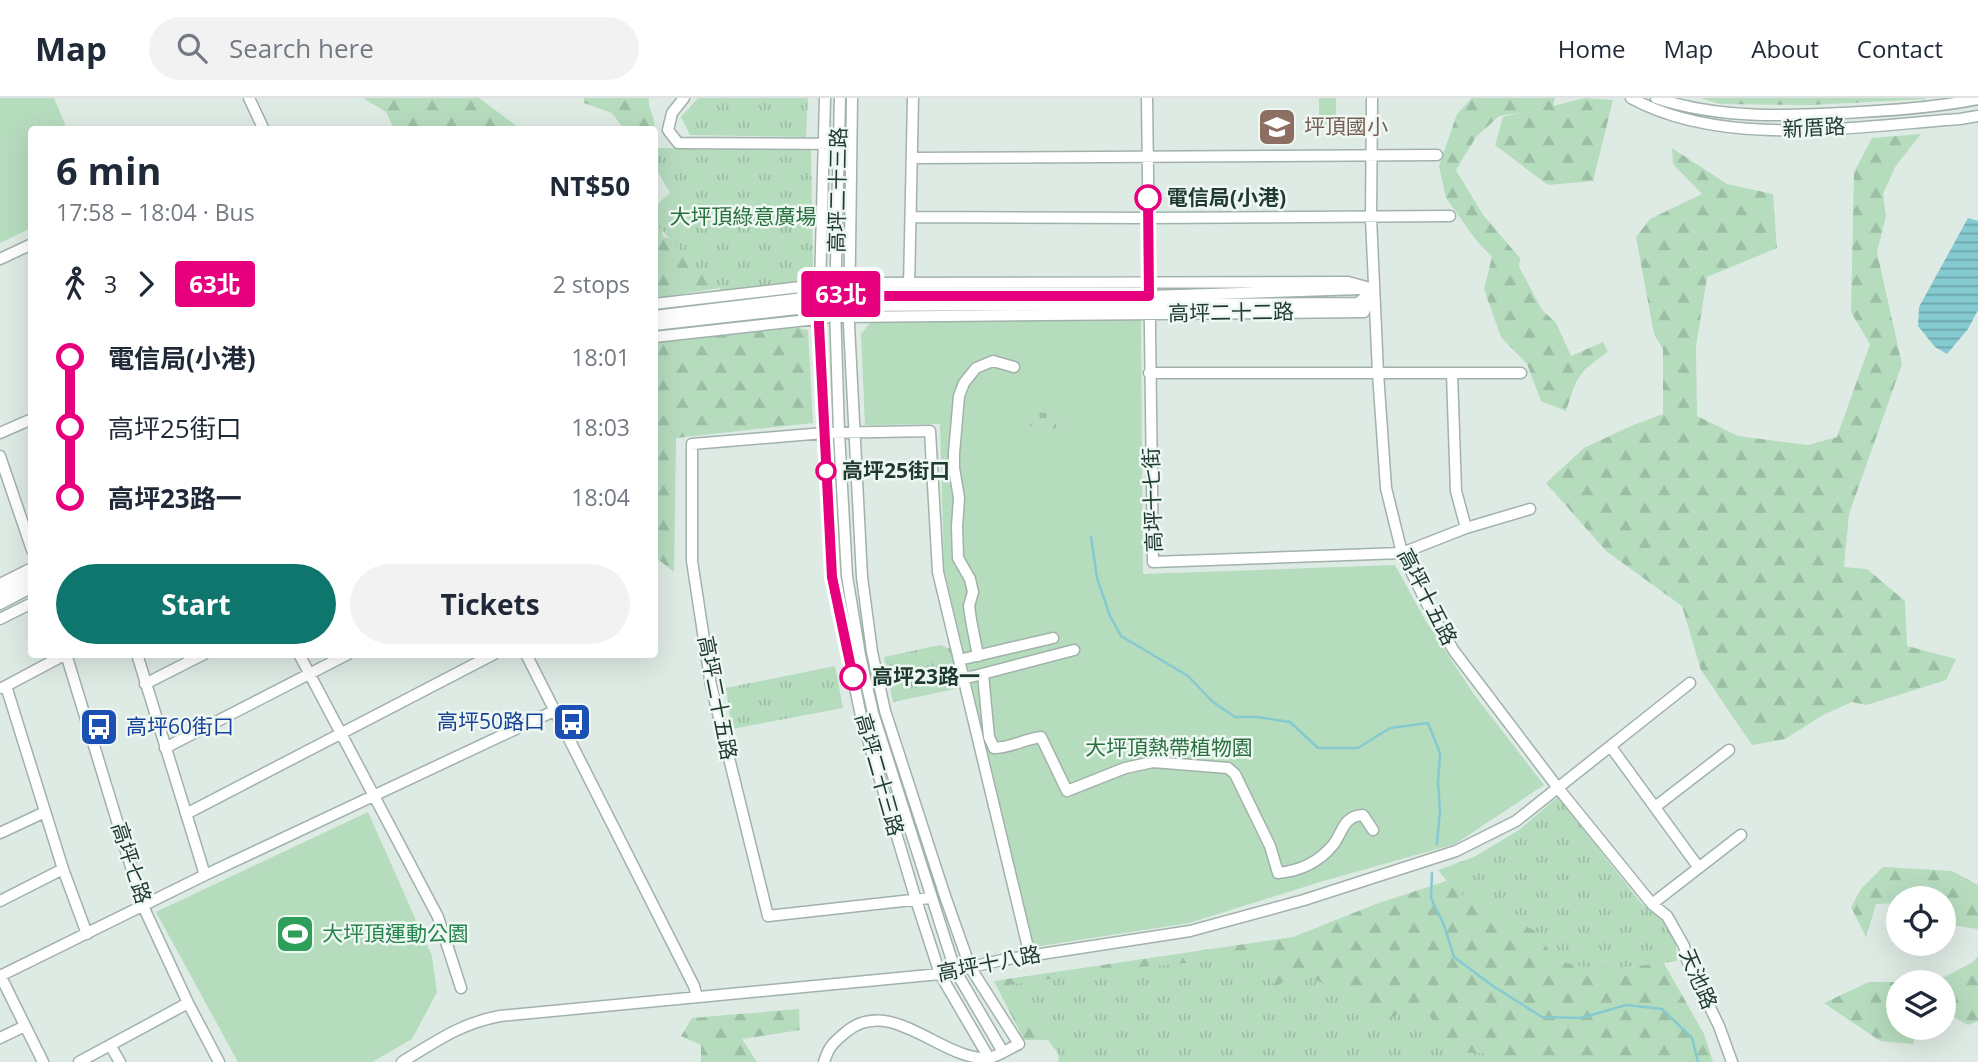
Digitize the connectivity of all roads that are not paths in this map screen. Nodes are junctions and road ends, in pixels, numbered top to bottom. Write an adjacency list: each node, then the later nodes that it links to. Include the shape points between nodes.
1 (249, 98): 13 (street)
2 (684, 98): 14 (street, via 672,113 668,130 678,143)
3 (825, 98): 14 (street, 高坪二十三路)
4 (840, 98): 15 (street, 高坪二十三路)
5 (852, 98): 15 (street, 高坪二十三路)
6 (914, 98): 19 (street)
7 (1147, 98): 18 (street, 高坪十七街)
8 (1372, 98): 17 (street, 高坪十五路)
9 (1631, 98): 11 (street)
10 (1978, 99): 11 (street, 新厝路, via 1909,109 1769,116)
11 (1655, 102): 12 (street, 新厝路, via 1712,124 1770,131)
12 (1978, 116)
13 (262, 126)
14 (823, 143): 15 (street); 31 (street, 高坪二十三路)
15 (845, 144): 29 (street, 高坪二十三路); 30 (street, 高坪二十三路)
16 (1437, 155): 17 (street)
17 (1371, 156): 18 (street); 22 (street, 高坪十五路)
18 (1147, 157): 19 (street); 23 (street, 高坪十七街)
19 (913, 158): 21 (street)
20 (1450, 216): 22 (street)
21 (911, 218): 23 (street); 27 (street)
22 (1371, 218): 23 (street); 28 (street, 高坪十五路)
23 (1148, 219): 26 (street, 高坪十七街)
24 (28, 246): 25 (street)
25 (0, 259)
26 (1148, 282): 27 (street, 高坪二十二路); 28 (street, 高坪二十二路, via 1348,282); 33 (street, 高坪十七街)
27 (909, 283): 30 (street, 高坪二十二路); 34 (street)
28 (1374, 289): 33 (street, 高坪二十二路); 33 (street, 高坪二十二路, via 1364,312); 40 (street, 高坪十五路)
29 (835, 300): 30 (street, 高坪二十二路); 30 (street, 高坪二十二路); 31 (street, 高坪二十二路); 31 (street, 高坪二十二路); 47 (street, 高坪二十三路)
30 (848, 300): 34 (street, 高坪二十二路); 34 (street, 高坪二十二路); 44 (street, 高坪二十三路)
31 (819, 301): 32 (street, 高坪二十二路); 35 (street, 高坪二十二路); 36 (street, 高坪二十二路); 37 (street, 高坪二十二路); 46 (street, 高坪二十三路)
32 (658, 304)
33 (1148, 305): 34 (street, 高坪二十二路); 34 (street, 高坪二十二路); 39 (street, 高坪十七街)
34 (909, 306)
35 (658, 316)
36 (658, 324)
37 (658, 336)
38 (1014, 367): 63 (street, via 993,360 976,368 959,396 954,468 959,498 956,542 973,592 971,620)
39 (1149, 373): 40 (street); 52 (street, 高坪十七街, via 1153,562)
40 (1378, 373): 41 (street); 52 (street, 高坪十五路, via 1386,488)
41 (1452, 373): 42 (street); 50 (street, via 1457,491)
42 (1521, 373)
43 (28, 421): 45 (street)
44 (853, 432): 47 (street); 72 (street, via 930,431 938,572); 102 (street, 高坪二十三路, via 862,577 872,652 885,711)
45 (0, 433)
46 (824, 433): 47 (street); 96 (street, 高坪二十三路, via 832,577 861,716); 96 (street, 高坪二十五路, via 692,444 692,561 711,685 768,916)
47 (839, 433): 95 (street, 高坪二十三路, via 847,576 860,655 873,713)
48 (0, 456): 51 (street)
49 (1530, 509): 50 (street, 高坪十七街)
50 (1466, 528): 52 (street, 高坪十七街)
51 (28, 538)
52 (1402, 553): 84 (street, 高坪十五路, via 1454,651)
53 (28, 570): 55 (street)
54 (28, 581): 57 (street)
55 (0, 584)
56 (28, 589): 58 (street)
57 (0, 595)
58 (0, 604)
59 (28, 605): 60 (street)
60 (0, 619)
61 (1053, 638): 63 (street)
62 (1074, 650): 73 (street)
63 (978, 656): 72 (street)
64 (59, 658): 78 (street)
65 (67, 658): 99 (street, 高坪七路)
66 (137, 658): 76 (street)
67 (196, 658): 76 (street)
68 (301, 658): 74 (street)
69 (341, 658): 74 (street)
70 (486, 658): 80 (street)
71 (528, 658): 79 (street)
72 (959, 660): 75 (street)
73 (983, 674): 75 (street); 89 (street, via 993,748 1041,737 1068,791 1153,762 1228,768 1270,846 1278,873 1300,870 1317,861 1353,815 1363,815)
74 (309, 675): 80 (street); 82 (street)
75 (963, 679): 101 (street)
76 (145, 684): 82 (street)
77 (1690, 684): 81 (street, 高坪十八路)
78 (3, 688): 87 (street)
79 (554, 711): 85 (street); 107 (street)
80 (341, 735): 85 (street); 88 (street)
81 (1611, 747): 84 (street, 高坪十八路); 86 (street)
82 (165, 748): 88 (street)
83 (1729, 750): 86 (street)
84 (1558, 788): 98 (street, 高坪十五路); 101 (street, 高坪十八路, via 1516,821 1457,851 1317,896 1190,931)
85 (374, 796): 94 (street); 106 (street, via 438,917)
86 (1655, 807): 92 (street)
87 (45, 812): 90 (street); 93 (street)
88 (186, 814): 94 (street)
89 (1373, 830)
90 (0, 832)
91 (1741, 835): 92 (street)
92 (1699, 868): 98 (street)
93 (63, 869): 97 (street); 100 (street)
94 (205, 875): 99 (street)
95 (930, 898): 96 (street, 高坪二十五路); 103 (street, 高坪二十三路)
96 (916, 900): 104 (street, 高坪二十三路)
97 (0, 901)
98 (1652, 904): 120 (street, 天池路, via 1667,916 1684,946)
99 (143, 906): 100 (street); 108 (street, 高坪七路)
100 (87, 934): 105 (street)
101 (1030, 956): 102 (street, 高坪十八路)
102 (970, 967): 103 (street, 高坪十八路); 112 (street, 高坪二十三路, via 1019,1044)
103 (955, 970): 104 (street, 高坪十八路); 112 (street, 高坪二十三路)
104 (940, 974): 107 (street, 高坪十八路); 113 (street, 高坪二十三路)
105 (0, 976): 109 (street)
106 (461, 988)
107 (697, 997): 118 (street, 高坪十八路, via 476,1020)
108 (188, 1003): 111 (street); 117 (street, 高坪七路)
109 (25, 1026): 110 (street); 114 (street)
110 (0, 1038)
111 (110, 1045): 115 (street); 116 (street)
112 (1003, 1052): 113 (street)
113 (989, 1058): 119 (street, via 967,1056 878,1020 851,1028 829,1046)
114 (43, 1062)
115 (79, 1062)
116 (120, 1062)
117 (219, 1062)
118 (402, 1062)
119 (824, 1062)
120 (1732, 1062)

